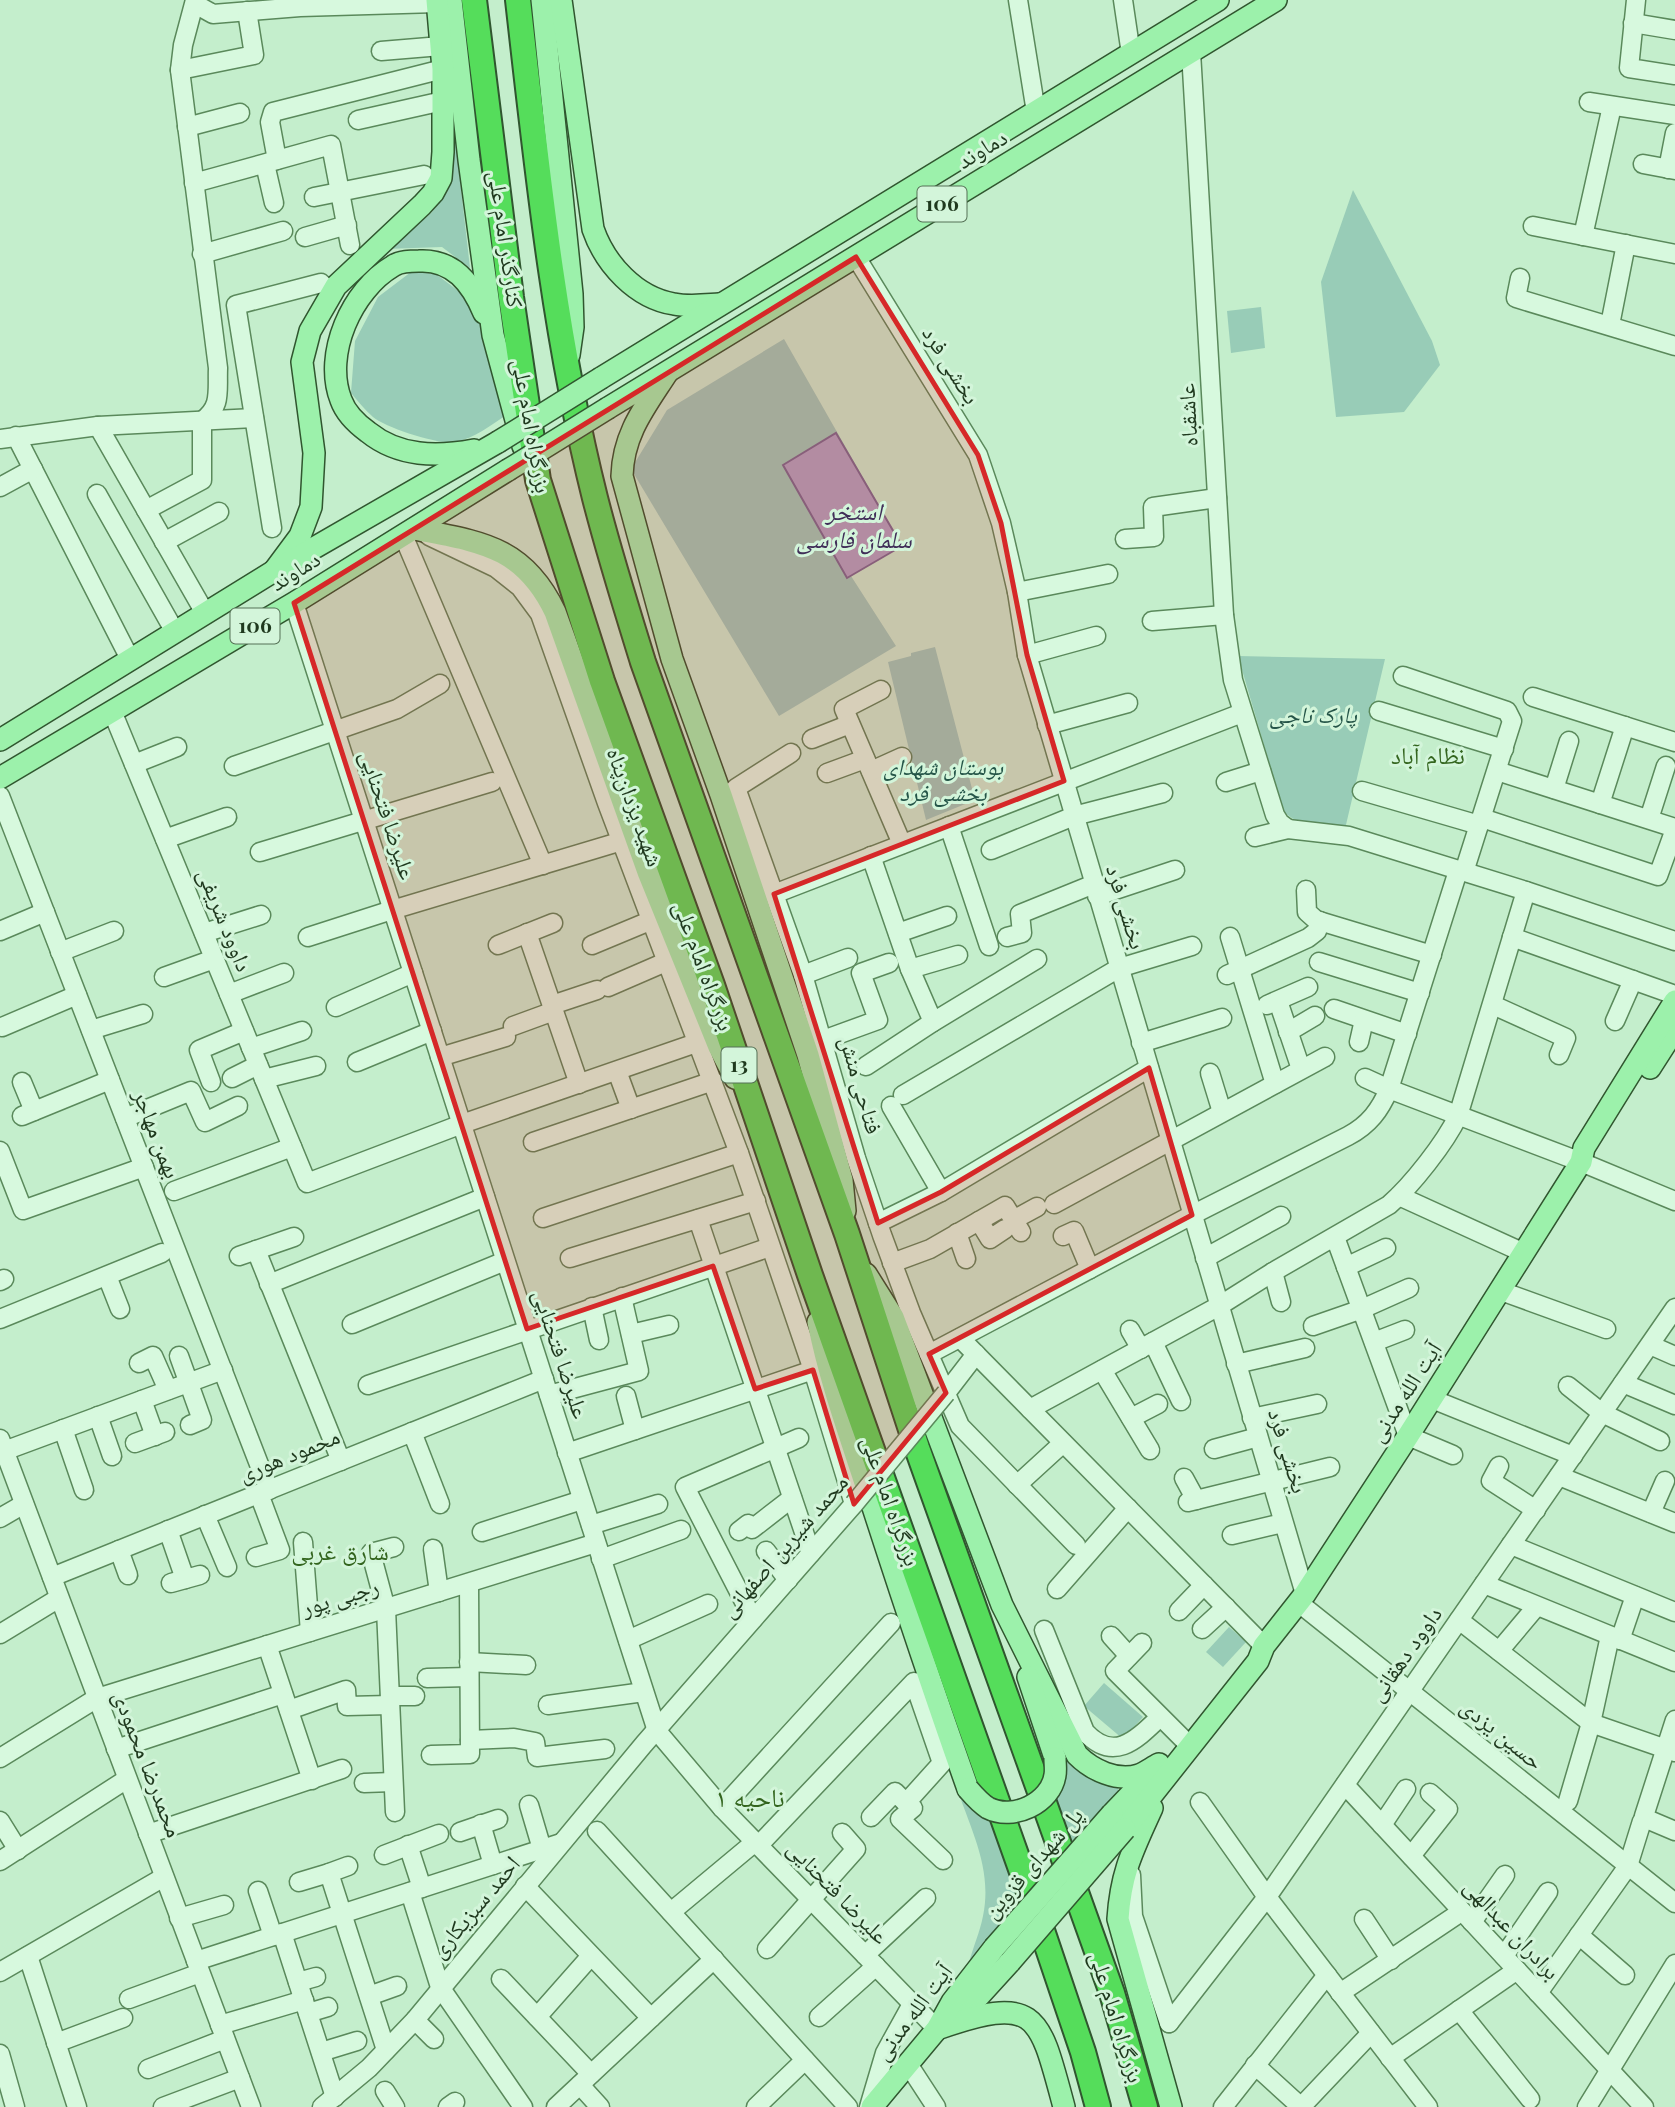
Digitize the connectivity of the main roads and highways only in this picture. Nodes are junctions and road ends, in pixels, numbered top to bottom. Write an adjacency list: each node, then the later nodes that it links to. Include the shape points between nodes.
1 (474, 0): 13 (highway, بزرگراه امام علی / 13)
2 (517, 0): 10 (highway, بزرگراه امام علی / 13)
3 (542, 0): 10 (main road, via 572,294)
4 (561, 0): 8 (main road, via 599,245 629,283 661,301)
5 (1218, 0): 8 (main road, دماوند / 106)
6 (1276, 0): 11 (main road, دماوند / 106)
7 (442, 1): 9 (main road, کنارگذر امام علی); 15 (main road, via 441,178 433,193 336,286 310,331 302,362 314,453 311,507 300,536)
8 (721, 304): 12 (main road, دماوند / 106, bridge)
9 (493, 335): 12 (main road, via 464,277 426,260 394,265 369,286 351,310 341,335 336,382 341,402 355,422 377,439 406,451 434,455); 13 (main road, کنارگذر امام علی, via 519,435)
10 (567, 367): 22 (highway, بزرگراه امام علی / 13, via 595,498 643,662)
11 (667, 373): 14 (main road, دماوند / 106, bridge); 22 (main road, via 626,442 622,476 672,659 808,1055 842,1180)
12 (494, 444): 15 (main road, دماوند / 106)
13 (538, 480): 20 (highway, بزرگراه امام علی / 13, via 602,681)
14 (408, 532): 17 (main road, دماوند / 106); 20 (main road, via 475,541 498,549 548,596 653,884 719,1047)
15 (274, 571): 16 (main road, دماوند / 106)
16 (0, 740)
17 (0, 778)
18 (1675, 1001): 21 (main road, آیت الله مدنی, via 1584,1148)
19 (1675, 1029): 21 (main road, آیت الله مدنی, via 1596,1153)
20 (759, 1125): 23 (highway, بزرگراه امام علی / 13)
21 (1581, 1162): 25 (main road, آیت الله مدنی, via 1302,1598 1265,1646 1250,1652)
22 (851, 1245): 24 (main road, via 893,1317); 31 (highway, بزرگراه امام علی / 13, via 1112,1993)
23 (810, 1275): 24 (main road, bridge, via 824,1354 968,1789 990,1809 1004,1812 1038,1802 1056,1774 1055,1759); 30 (highway, بزرگراه امام علی / 13, via 1030,1895)
24 (1002, 1605): 25 (main road, via 1077,1755 1087,1765 1126,1776)
25 (1165, 1768): 26 (main road, آیت الله مدنی); 32 (main road, via 1120,1888 1118,1919)
26 (1119, 1821): 27 (main road, پل شهدای قزوین, bridge, via 1002,1955 980,1995)
27 (937, 2029): 28 (main road, آیت الله مدنی); 29 (main road, via 993,2012 1026,2017 1046,2045)
28 (871, 2107)
29 (1064, 2107)
30 (1098, 2107)
31 (1145, 2107)
32 (1171, 2107)

